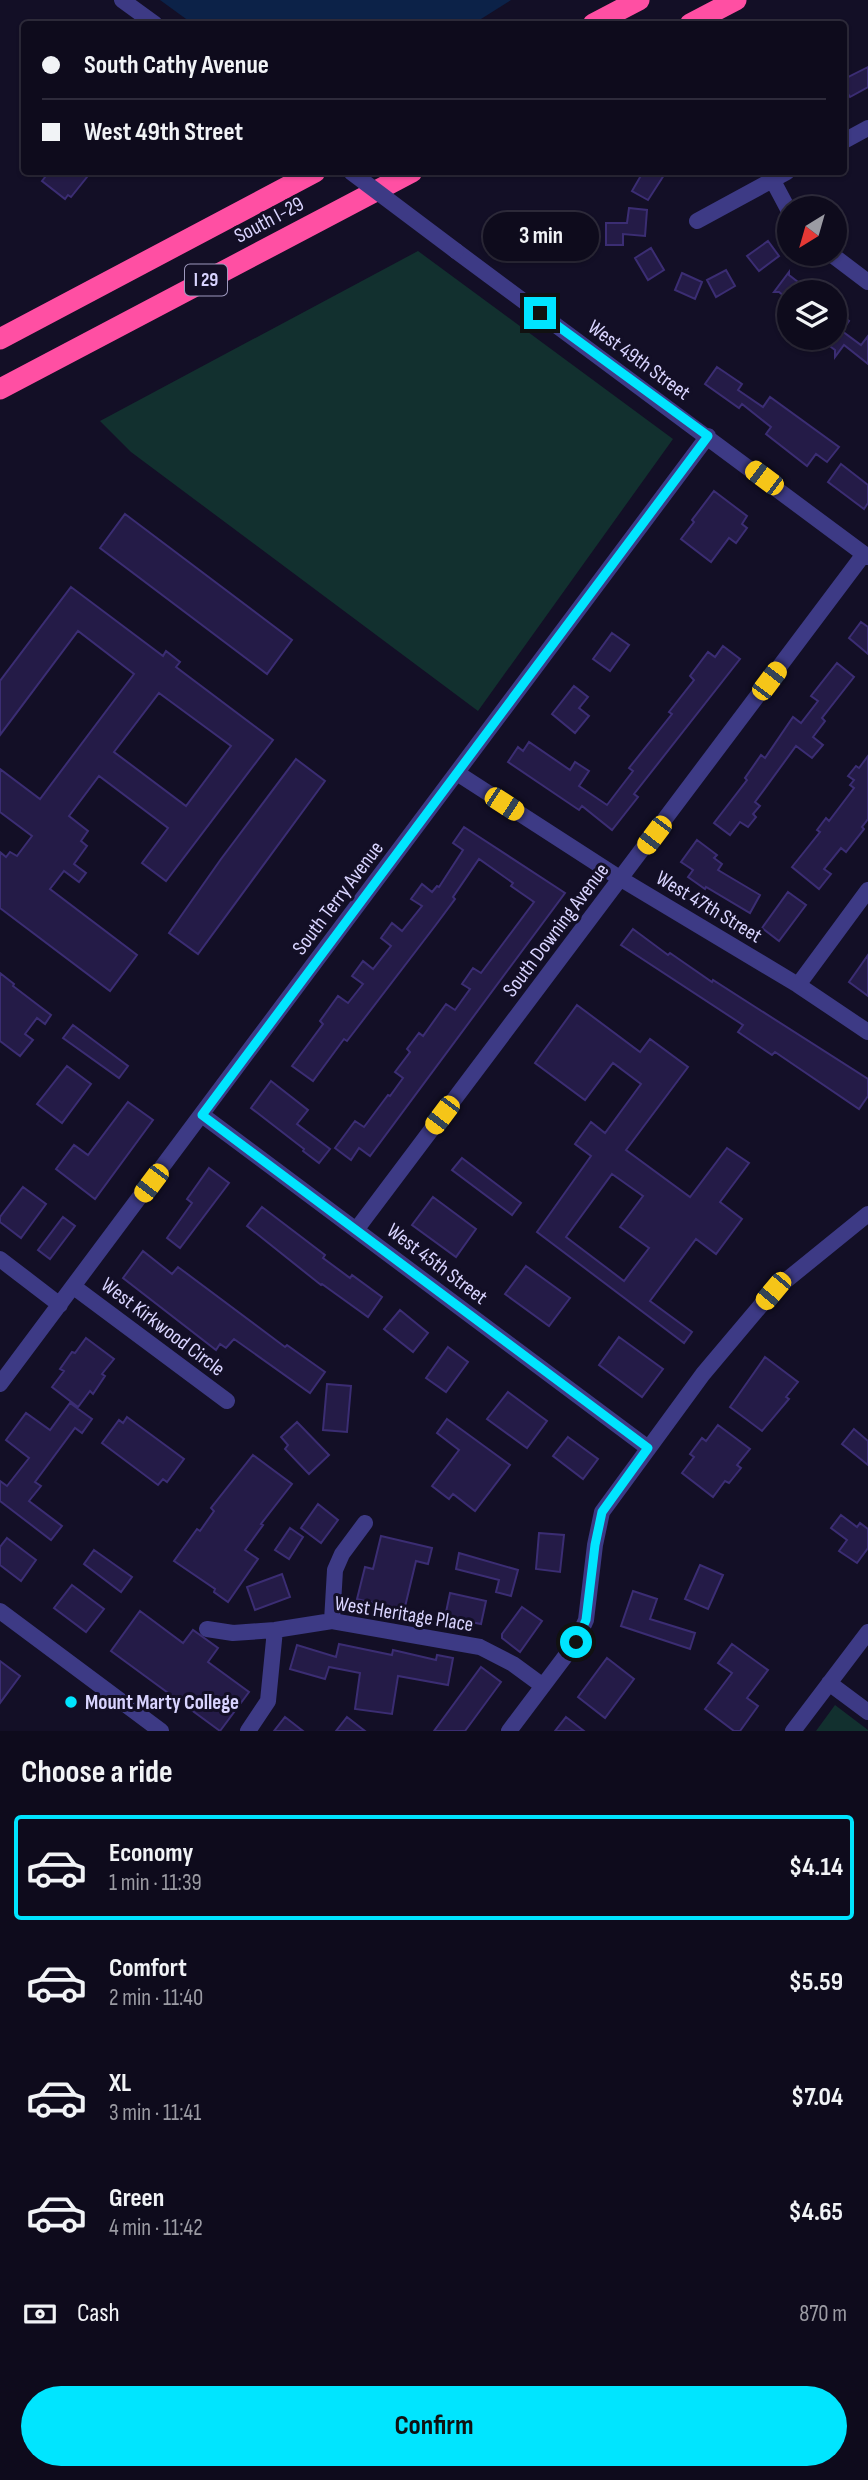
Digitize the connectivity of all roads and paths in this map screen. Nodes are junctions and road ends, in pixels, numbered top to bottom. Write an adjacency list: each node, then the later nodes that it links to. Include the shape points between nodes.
1 (122, 0): 4 (street)
2 (639, 0): 5 (highway)
3 (736, 0): 6 (highway)
4 (151, 21)
5 (599, 21)
6 (696, 21)
7 (868, 128): 8 (street)
8 (847, 139)
9 (309, 175): 18 (highway, South I-29 / I 29)
10 (355, 175): 20 (street, West 49th Street, bridge)
11 (406, 175): 19 (highway, South I-29 / I 29)
12 (781, 175): 13 (street)
13 (772, 179): 14 (street); 15 (street)
14 (781, 196)
15 (697, 221)
16 (847, 266): 17 (street)
17 (868, 282)
18 (0, 339)
19 (0, 389)
20 (708, 436): 21 (street, West 49th Street); 22 (street, South Terry Avenue)
21 (866, 556): 23 (street, South Downing Avenue)
22 (457, 773): 23 (street, West 47th Street); 27 (street, South Terry Avenue)
23 (621, 879): 25 (street, West 47th Street); 29 (street, South Downing Avenue)
24 (868, 890): 25 (street)
25 (798, 985): 26 (street, West 47th Street)
26 (868, 1032)
27 (202, 1115): 29 (street, West 45th Street); 31 (street, South Terry Avenue)
28 (868, 1214): 35 (street, via 773,1291)
29 (356, 1230): 35 (street, West 45th Street)
30 (0, 1259): 32 (street)
31 (74, 1287): 32 (street, South Terry Avenue); 34 (street, West Kirkwood Circle)
32 (60, 1305): 33 (street, South Terry Avenue)
33 (0, 1384)
34 (227, 1401)
35 (648, 1448): 43 (street, via 602,1512 586,1620 576,1642)
36 (365, 1523): 38 (street, via 335,1570)
37 (0, 1611): 45 (street)
38 (332, 1621): 40 (street, West Heritage Place); 43 (street, West Heritage Place, via 480,1647)
39 (207, 1629): 40 (street, West Heritage Place, via 233,1633)
40 (275, 1630): 46 (street, via 268,1701)
41 (868, 1632): 42 (street)
42 (829, 1683): 44 (street); 48 (street)
43 (542, 1685): 47 (street)
44 (868, 1712)
45 (161, 1731)
46 (248, 1731)
47 (509, 1731)
48 (793, 1731)

